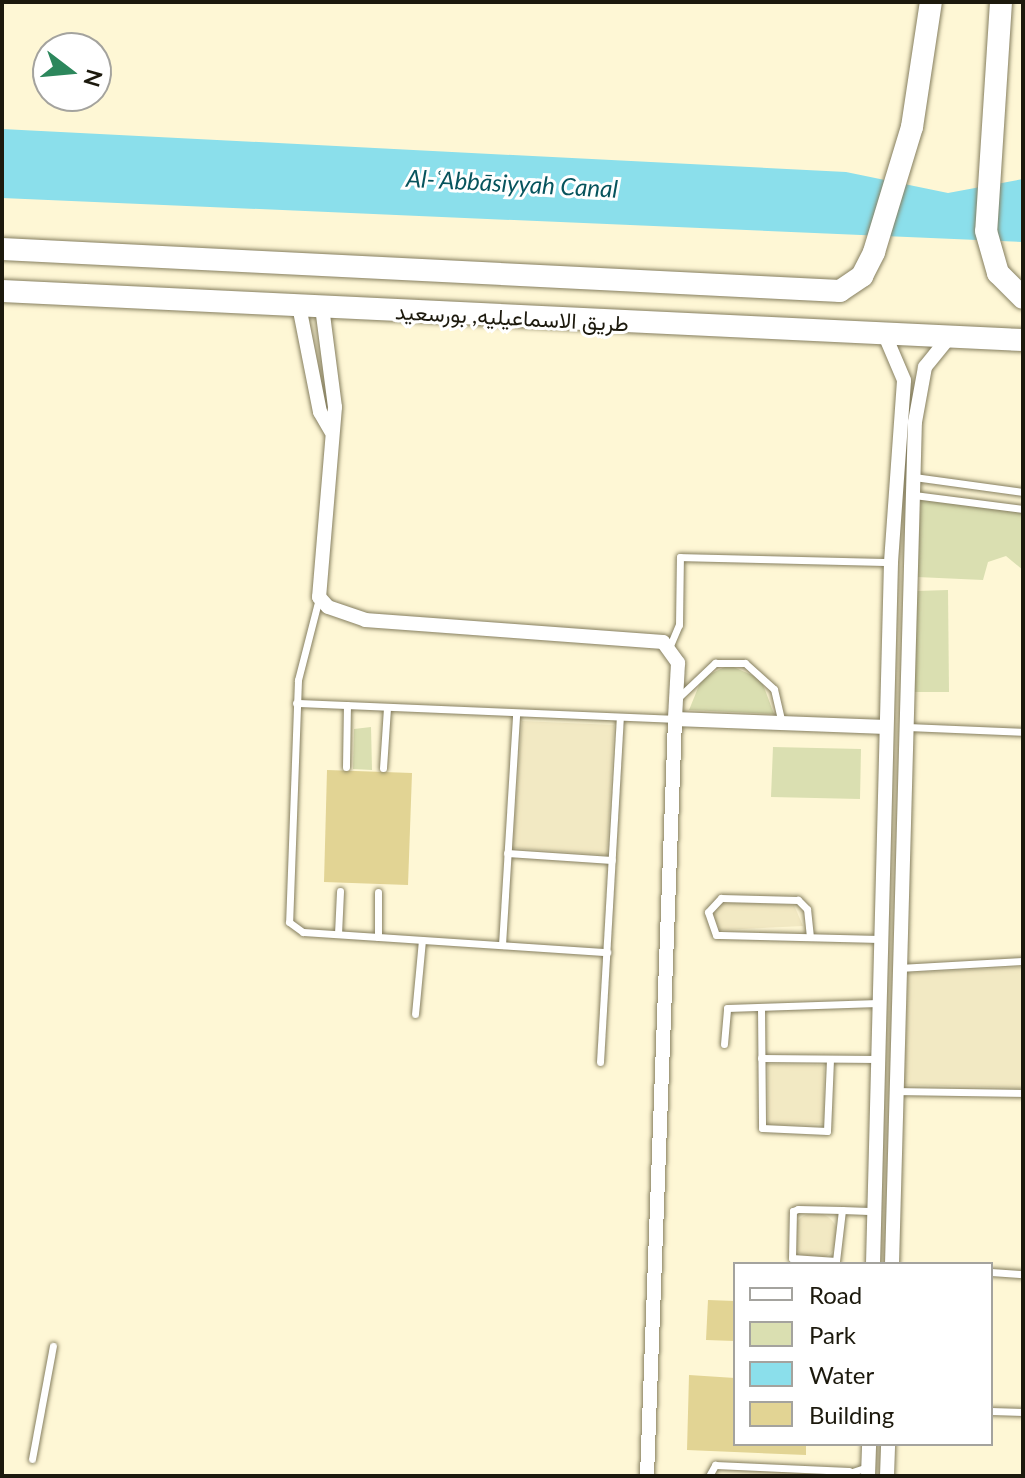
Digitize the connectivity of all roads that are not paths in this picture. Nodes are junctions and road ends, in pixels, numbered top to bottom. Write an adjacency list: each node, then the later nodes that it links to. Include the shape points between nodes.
1 (931, 2): 3 (highway, طريق الاسماعيليه, بورسعيد, via 912,127 874,252 862,276 827,294)
2 (1001, 2): 5 (highway, via 990,252)
3 (2, 249)
4 (2, 291): 6 (highway, طريق الاسماعيليه, بورسعيد)
5 (1023, 298)
6 (310, 307): 7 (highway, طريق الاسماعيليه, بورسعيد); 10 (street, via 335,407); 10 (street, via 320,412)
7 (884, 333): 8 (highway, طريق الاسماعيليه, بورسعيد); 14 (street, via 904,380)
8 (950, 336): 9 (highway, طريق الاسماعيليه, بورسعيد); 11 (street, via 930,356 919,390)
9 (1023, 340)
10 (331, 431): 19 (street)
11 (914, 477): 12 (lane); 15 (street)
12 (962, 486): 13 (lane); 16 (lane)
13 (1023, 492)
14 (898, 495): 15 (street); 18 (street)
15 (914, 495): 16 (lane); 30 (street)
16 (962, 500): 17 (lane)
17 (1023, 509)
18 (891, 562): 20 (lane, via 680,557 679,625); 29 (street)
19 (319, 597): 20 (street, via 342,616 365,620); 22 (lane)
20 (669, 648): 21 (street, via 678,663)
21 (676, 701): 27 (street); 28 (lane, via 706,668 737,661 768,679)
22 (296, 703): 23 (lane); 40 (lane, via 286,913 295,929)
23 (347, 705): 24 (lane); 32 (lane)
24 (387, 707): 25 (lane); 33 (lane)
25 (516, 713): 26 (lane); 36 (lane)
26 (620, 718): 27 (lane); 37 (lane)
27 (675, 719): 28 (street); 76 (street)
28 (782, 724): 29 (street)
29 (886, 727): 30 (street); 30 (street); 34 (street)
30 (902, 727): 31 (lane); 35 (street)
31 (1023, 732)
32 (346, 767)
33 (383, 768)
34 (882, 845): 35 (street); 43 (street)
35 (900, 845): 44 (street)
36 (507, 853): 37 (lane); 46 (lane)
37 (612, 860): 47 (lane)
38 (340, 891): 40 (lane)
39 (378, 892): 41 (lane)
40 (338, 934): 41 (lane)
41 (378, 937): 45 (lane)
42 (810, 937): 42 (lane, via 716,935 708,912 721,898 798,900 807,909); 43 (lane)
43 (879, 939): 44 (street); 50 (street)
44 (898, 939): 49 (street)
45 (422, 940): 46 (lane); 52 (lane)
46 (502, 945): 47 (lane)
47 (607, 952): 57 (lane)
48 (1023, 961): 49 (lane)
49 (898, 968): 58 (street)
50 (878, 1003): 51 (lane); 56 (street)
51 (761, 1007): 53 (lane, via 725,1009); 54 (lane)
52 (415, 1014)
53 (724, 1044)
54 (761, 1058): 55 (lane); 55 (lane, via 760,1127 824,1132)
55 (830, 1059): 56 (lane)
56 (877, 1059): 61 (street)
57 (600, 1062)
58 (895, 1091): 59 (lane); 63 (street)
59 (1023, 1093)
60 (842, 1210): 60 (lane, via 793,1211 792,1258 836,1261); 61 (lane)
61 (875, 1211): 62 (street)
62 (873, 1262)
63 (892, 1262)
64 (993, 1272): 65 (lane)
65 (1023, 1274)
66 (53, 1346): 71 (lane)
67 (993, 1411): 68 (lane)
68 (1023, 1412)
69 (869, 1446): 74 (street)
70 (888, 1446): 75 (street)
71 (32, 1459)
72 (849, 1471): 73 (lane); 74 (lane); 78 (lane)
73 (755, 1472): 77 (lane, via 715,1465)
74 (868, 1472): 75 (street)
75 (887, 1472)
76 (647, 1476)
77 (709, 1476)
78 (840, 1476)

